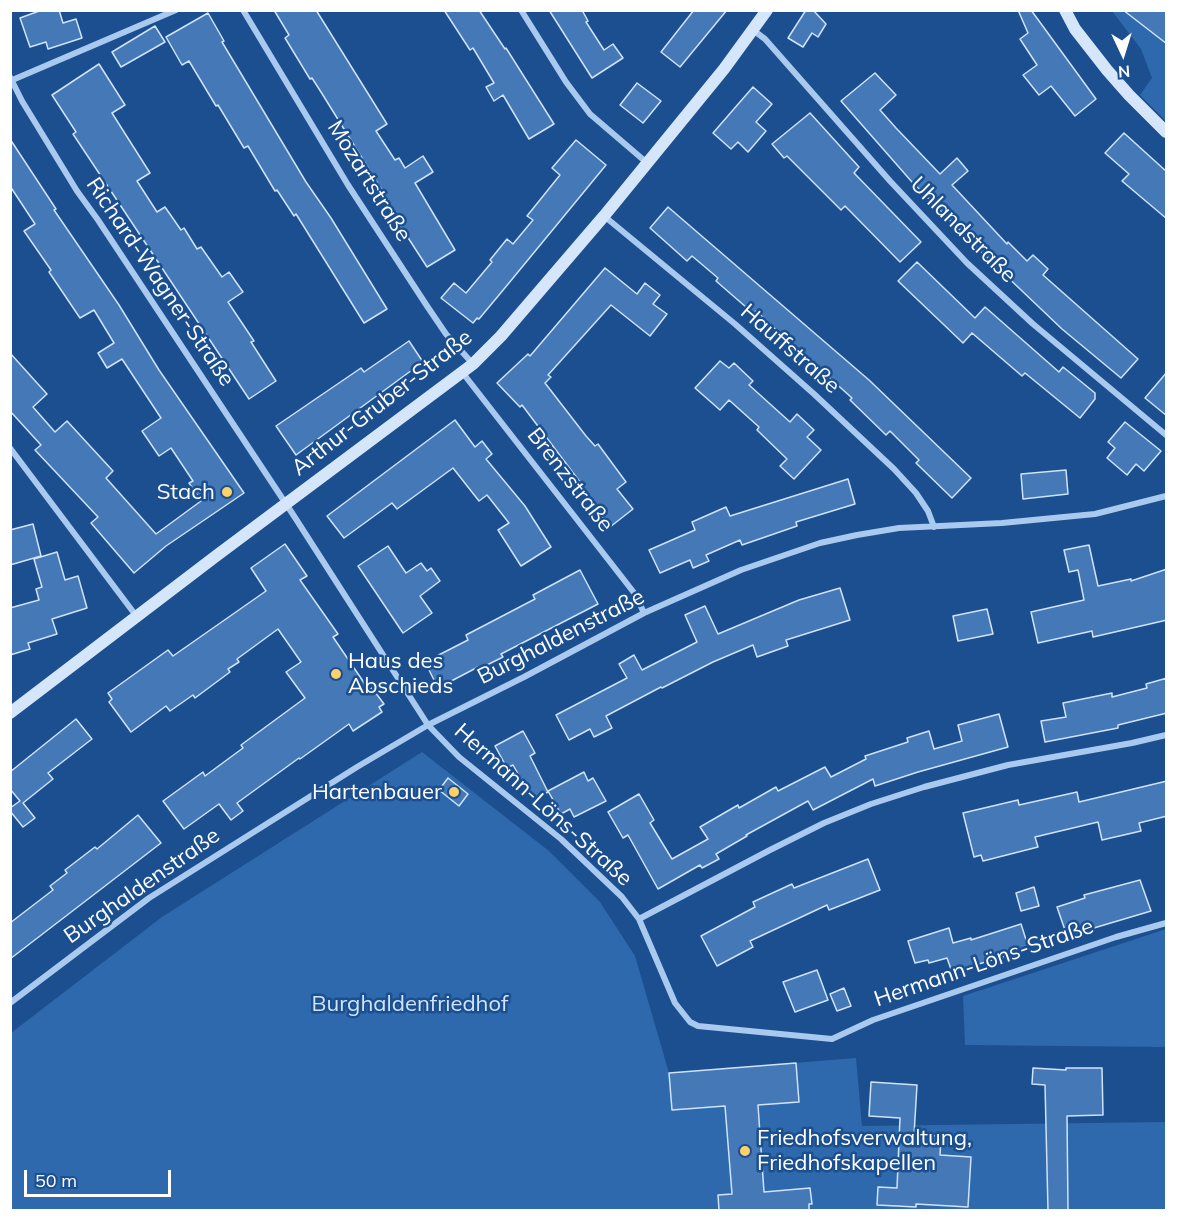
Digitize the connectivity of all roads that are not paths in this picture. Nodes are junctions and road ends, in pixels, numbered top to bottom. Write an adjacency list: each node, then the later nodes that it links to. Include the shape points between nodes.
1 (176, 10): 7 (street)
2 (243, 10): 11 (street, Mozartstraße, via 348,185 446,334)
3 (521, 10): 9 (street, via 590,114)
4 (767, 10): 6 (street, Arthur-Gruber-Straße)
5 (1065, 10): 8 (street, via 1107,70)
6 (753, 30): 9 (street, Arthur-Gruber-Straße); 13 (street, Uhlandstraße, via 967,263 1033,324)
7 (11, 79): 16 (street, Richard-Wagner-Straße, via 77,191)
8 (1167, 132)
9 (646, 162): 10 (street, Arthur-Gruber-Straße)
10 (604, 216): 11 (street, Arthur-Gruber-Straße); 17 (street, Hauffstraße, via 735,324 886,461 916,493)
11 (473, 364): 12 (street, Arthur-Gruber-Straße)
12 (462, 372): 16 (street, Arthur-Gruber-Straße); 18 (street, Brenzstraße, via 635,594)
13 (1167, 435)
14 (10, 448): 19 (street)
15 (1167, 496): 17 (street, Burghaldenstraße, via 1095,514)
16 (285, 505): 19 (street, Arthur-Gruber-Straße); 21 (street, Hermann-Löns-Straße)
17 (934, 527): 18 (street, Burghaldenstraße, via 899,528 820,543 741,570)
18 (644, 613): 21 (street, Burghaldenstraße)
19 (137, 617): 20 (street, Arthur-Gruber-Straße)
20 (10, 713)
21 (428, 725): 23 (street, Hermann-Löns-Straße, via 459,757 561,840 622,897); 25 (street, Burghaldenstraße, via 149,898)
22 (1167, 735): 23 (street, via 1008,765 871,804 824,823)
23 (639, 919): 24 (street, Hermann-Löns-Straße, via 675,1003 690,1022 698,1026 832,1039 873,1020)
24 (1167, 923)
25 (10, 1003)

